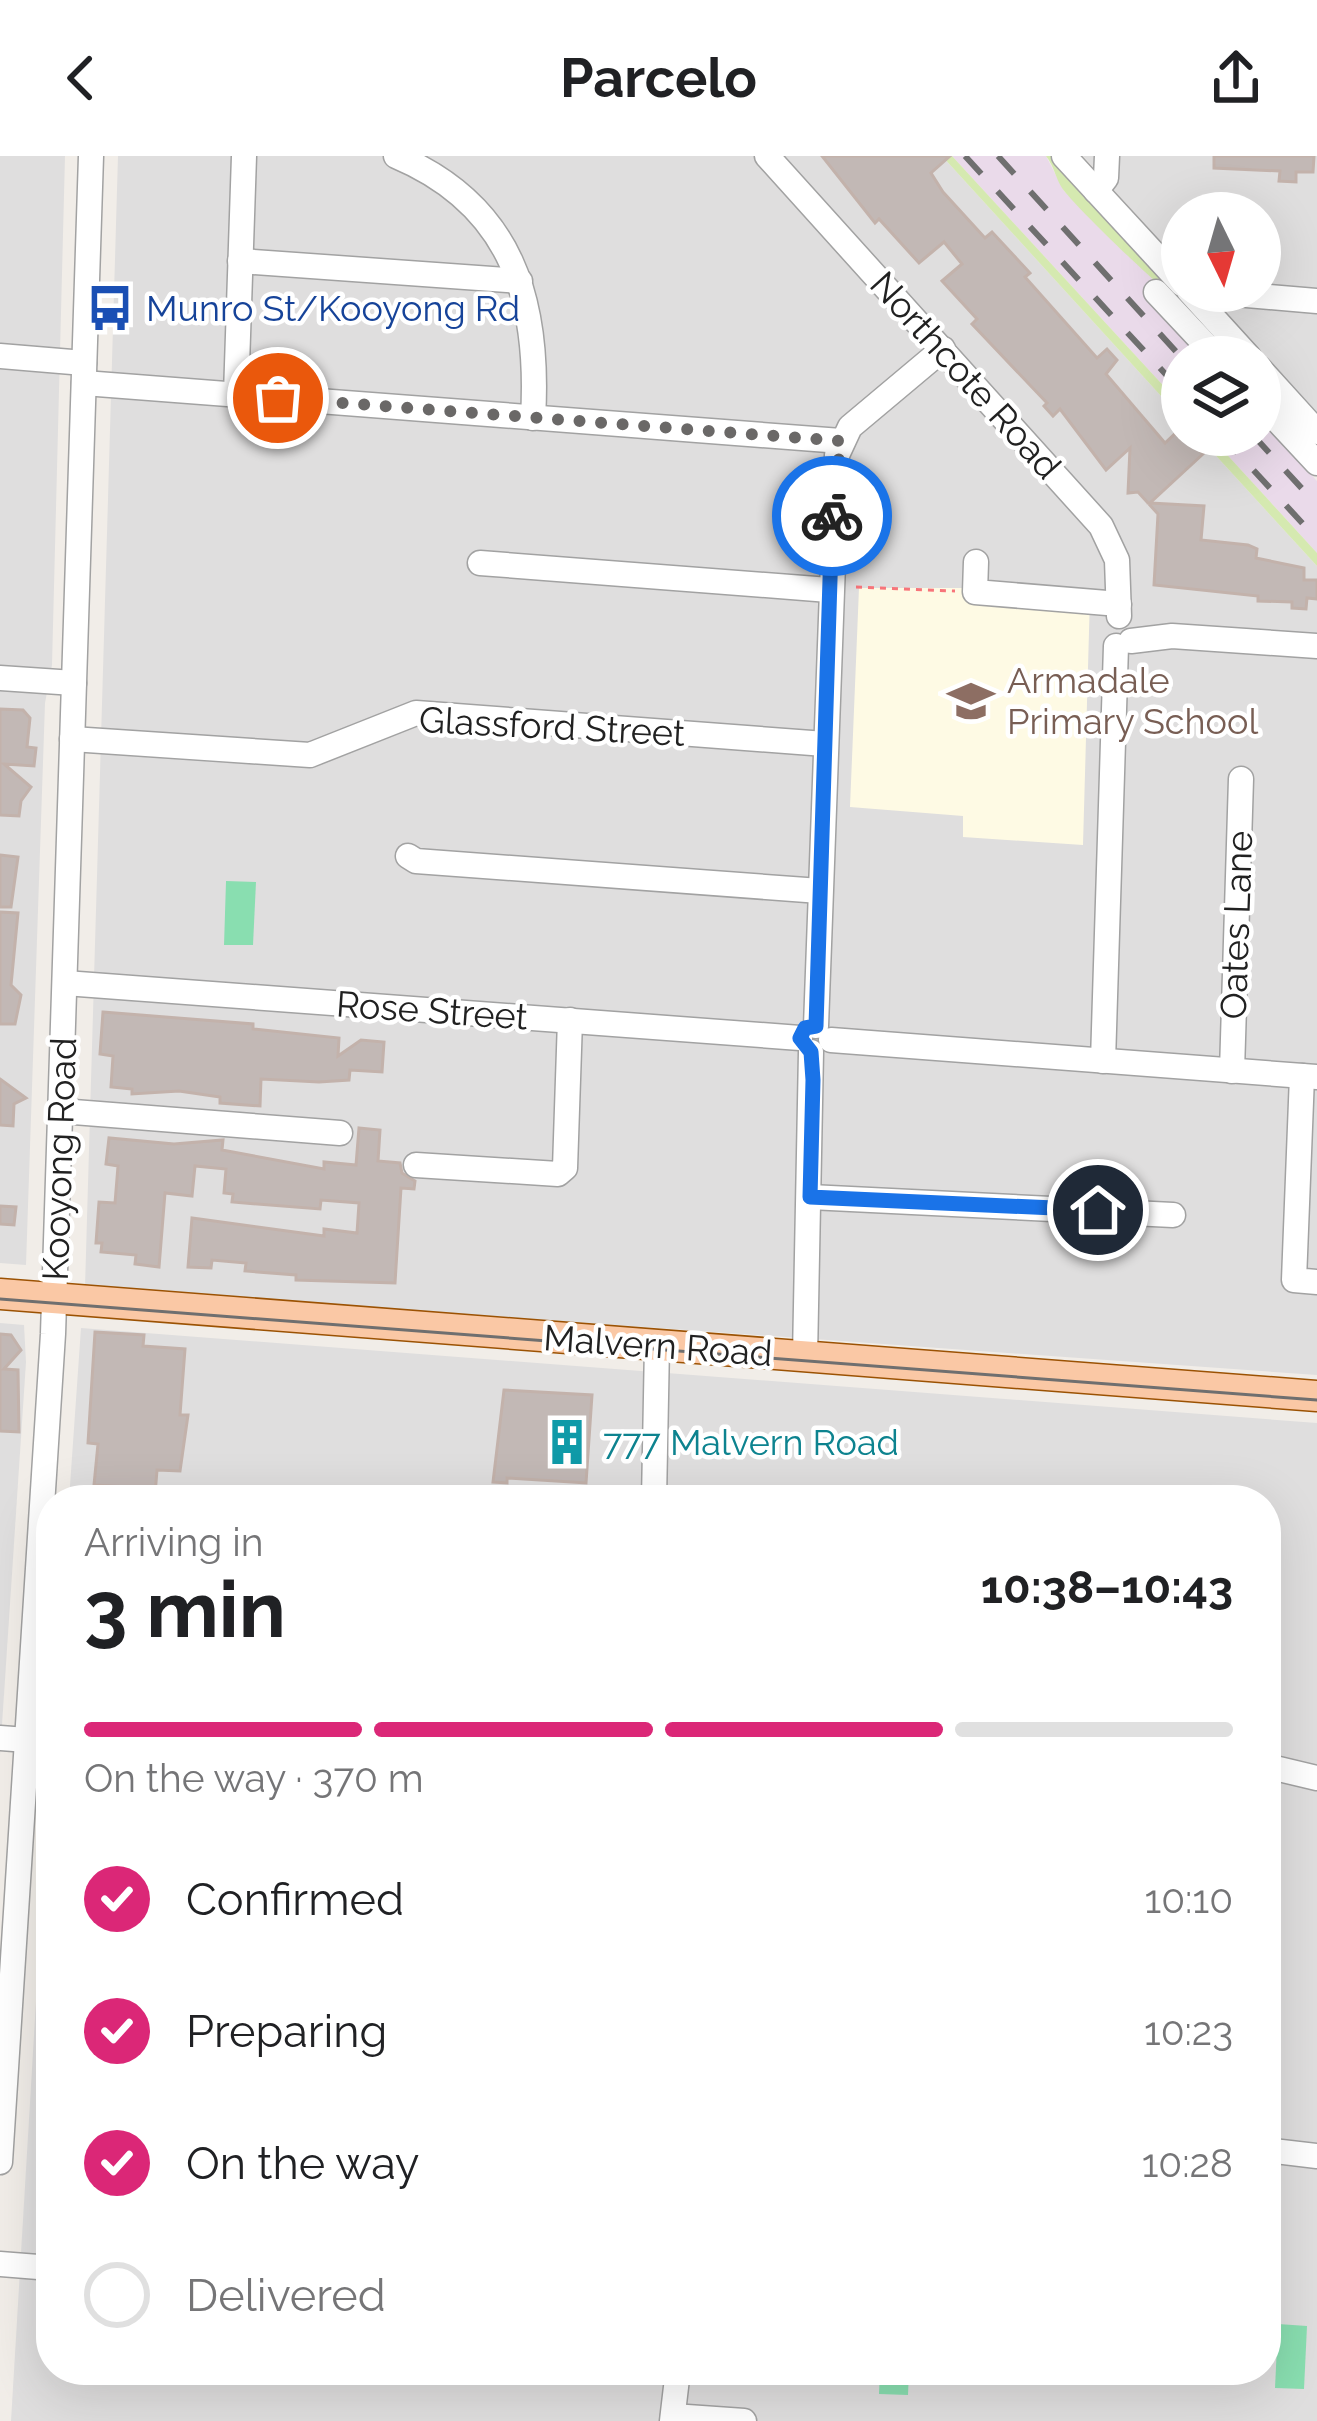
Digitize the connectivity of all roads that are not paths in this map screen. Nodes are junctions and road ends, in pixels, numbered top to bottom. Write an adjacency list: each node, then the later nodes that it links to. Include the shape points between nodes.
1 (91, 156): 19 (street, Kooyong Road)
2 (244, 156): 8 (street)
3 (396, 156): 10 (street, via 441,180 485,218)
4 (767, 156): 17 (street, Northcote Road)
5 (1064, 156): 7 (street)
6 (1106, 156): 7 (street, via 1106,178)
7 (1096, 191): 9 (street)
8 (240, 261): 10 (street); 21 (street)
9 (1161, 261)
10 (520, 280): 22 (street, via 533,332)
11 (1156, 292): 15 (street)
12 (1281, 298): 13 (street)
13 (1317, 301)
14 (1208, 312): 16 (street)
15 (1197, 336)
16 (1230, 336)
17 (943, 349): 25 (street); 30 (street, Northcote Road, via 1108,534)
18 (0, 356): 19 (street)
19 (84, 373): 21 (street); 33 (street, Kooyong Road)
20 (1281, 393): 24 (street)
21 (236, 395): 22 (street)
22 (533, 418): 25 (street)
23 (1281, 424): 26 (street)
24 (1317, 432)
25 (841, 441): 29 (street)
26 (1317, 463)
27 (976, 562): 30 (street, via 975,592)
28 (480, 563): 29 (street)
29 (842, 589): 35 (street)
30 (1124, 626): 31 (street); 42 (street, Northcote Road)
31 (1317, 646)
32 (0, 677): 33 (street)
33 (74, 683): 34 (street, Kooyong Road)
34 (73, 739): 35 (street, Glassford Street, via 310,755 416,713); 39 (street, Kooyong Road)
35 (825, 744): 38 (street)
36 (1241, 779): 43 (street, Oates Lane)
37 (408, 856): 38 (street)
38 (820, 891): 41 (street)
39 (65, 983): 40 (street, Rose Street); 45 (street, Kooyong Road)
40 (570, 1021): 41 (street, Rose Street); 47 (street, via 566,1168 558,1174)
41 (814, 1039): 42 (street, Rose Street); 49 (street)
42 (1102, 1060): 43 (street, Rose Street)
43 (1232, 1071): 44 (street, Rose Street)
44 (1309, 1077): 48 (street)
45 (61, 1111): 46 (street); 53 (street, Kooyong Road)
46 (340, 1133)
47 (416, 1165)
48 (1308, 1190): 51 (street)
49 (810, 1197): 50 (street); 55 (street)
50 (1174, 1215)
51 (1306, 1281)
52 (0, 1294): 53 (main road, Malvern Road)
53 (54, 1298): 54 (main road, Malvern Road); 57 (street, Kooyong Road)
54 (657, 1345): 55 (main road, Malvern Road); 58 (street)
55 (805, 1357): 56 (main road, Malvern Road)
56 (1317, 1396)
57 (47, 1485)
58 (654, 1485)
59 (36, 1653): 61 (street, Kooyong Road)
60 (0, 1738): 61 (street)
61 (27, 1740): 64 (street, Kooyong Road)
62 (1281, 1770): 63 (street)
63 (1317, 1778)
64 (8, 1923): 67 (street, Kooyong Road)
65 (1281, 2152): 66 (street)
66 (1317, 2156)
67 (0, 2162)
68 (0, 2264): 69 (street)
69 (36, 2267)
70 (676, 2385): 71 (street)
71 (672, 2419): 72 (street)
72 (744, 2421)

